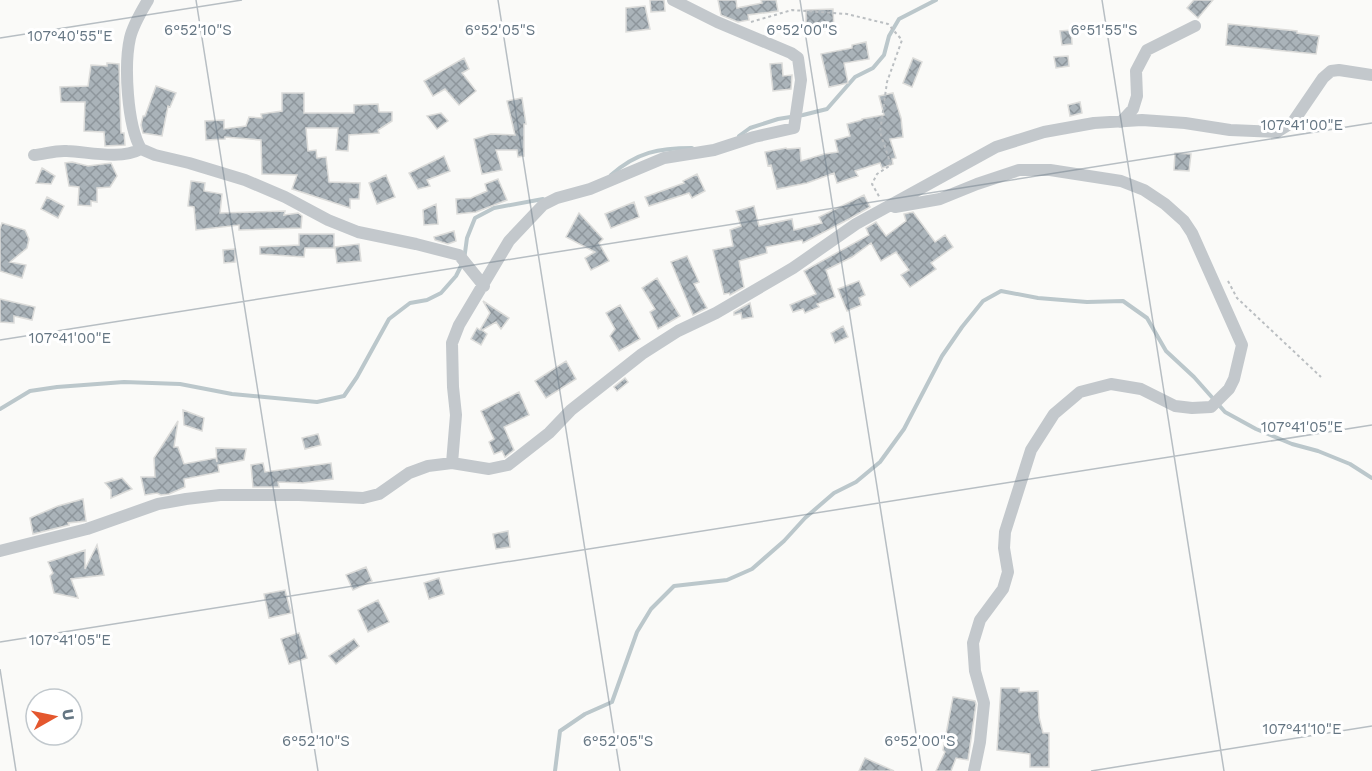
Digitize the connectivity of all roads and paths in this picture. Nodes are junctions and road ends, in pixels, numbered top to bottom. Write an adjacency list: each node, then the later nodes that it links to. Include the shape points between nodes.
1 (148, 0): 7 (street, via 130,38 128,60 132,127)
2 (673, 0): 11 (street, via 798,58 801,80 794,128 714,150 664,158 543,205 509,240)
3 (751, 22): 9 (path, via 792,10 847,14 888,24 902,40 886,82 880,132 891,165 877,174 872,184)
4 (1195, 26): 6 (street, via 1147,50 1136,71 1133,109)
5 (1372, 75): 6 (street, via 1331,71 1293,122 1277,132 1142,120)
6 (1121, 122): 9 (street, via 1044,132 996,147)
7 (141, 149): 8 (street, via 121,154 63,150); 11 (street, via 245,180 358,232 459,255)
8 (34, 155)
9 (886, 208): 13 (street, via 793,268 642,354 508,465 489,470); 15 (street, via 940,200 1019,170 1050,170 1121,181 1144,190 1185,221 1242,345 1229,389 1211,407 1175,406 1141,389 1111,384 1080,392 1054,414 1031,450 1005,532 1008,572 1003,589 980,620 973,644 984,703)
10 (1227, 279): 12 (path, via 1237,297)
11 (484, 286): 13 (street, via 452,342 456,415)
12 (1321, 377)
13 (452, 463): 14 (street, via 409,473 380,494 363,498 220,495 186,499)
14 (0, 551)
15 (974, 771)

